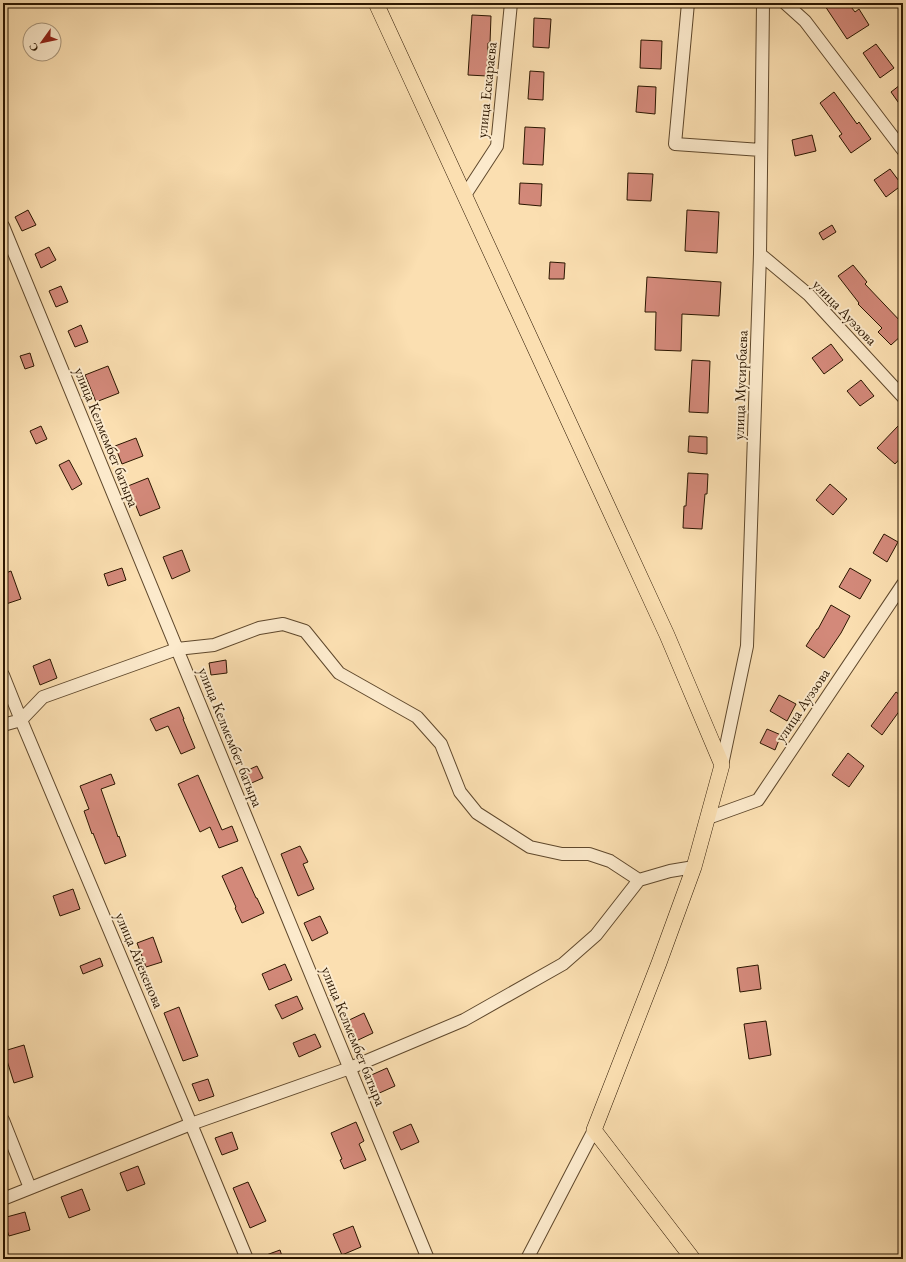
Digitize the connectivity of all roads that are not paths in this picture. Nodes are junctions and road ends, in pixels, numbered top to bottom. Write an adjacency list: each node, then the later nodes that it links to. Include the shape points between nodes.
1 (376, 3): 8 (main road)
2 (511, 3): 8 (street, улица Ескараева, via 497,146)
3 (688, 3): 6 (street, via 675,144)
4 (763, 3): 6 (street, улица Мусирбаева)
5 (785, 3): 7 (street, via 805,21)
6 (762, 150): 10 (street, улица Мусирбаева)
7 (903, 150)
8 (464, 195): 17 (main road, via 667,635)
9 (3, 226): 13 (street, улица Келмембет батыра)
10 (760, 254): 11 (street, улица Ауэзова, via 809,295); 17 (street, улица Мусирбаева, via 746,646)
11 (903, 397)
12 (903, 584): 18 (street, улица Ауэзова, via 758,800)
13 (177, 649): 15 (street, via 43,697); 20 (street, via 214,645 259,628 283,624 305,631 339,673 417,717 441,744 460,792 477,813 530,847 562,854 589,854 610,861); 21 (street, улица Келмембет батыра)
14 (3, 675): 15 (street, улица Айекенова)
15 (21, 720): 16 (street); 23 (street, улица Айекенова)
16 (3, 725)
17 (722, 765): 18 (main road)
18 (708, 818): 19 (main road)
19 (694, 867): 20 (street); 24 (main road)
20 (639, 880): 21 (street, via 596,935 563,964 464,1020)
21 (350, 1068): 23 (street); 28 (street, улица Келмембет батыра)
22 (3, 1120): 25 (street)
23 (191, 1124): 25 (street); 27 (street, улица Айекенова)
24 (594, 1130): 29 (street); 30 (main road)
25 (30, 1188): 26 (street)
26 (3, 1199)
27 (247, 1259)
28 (428, 1259)
29 (527, 1259)
30 (693, 1259)

